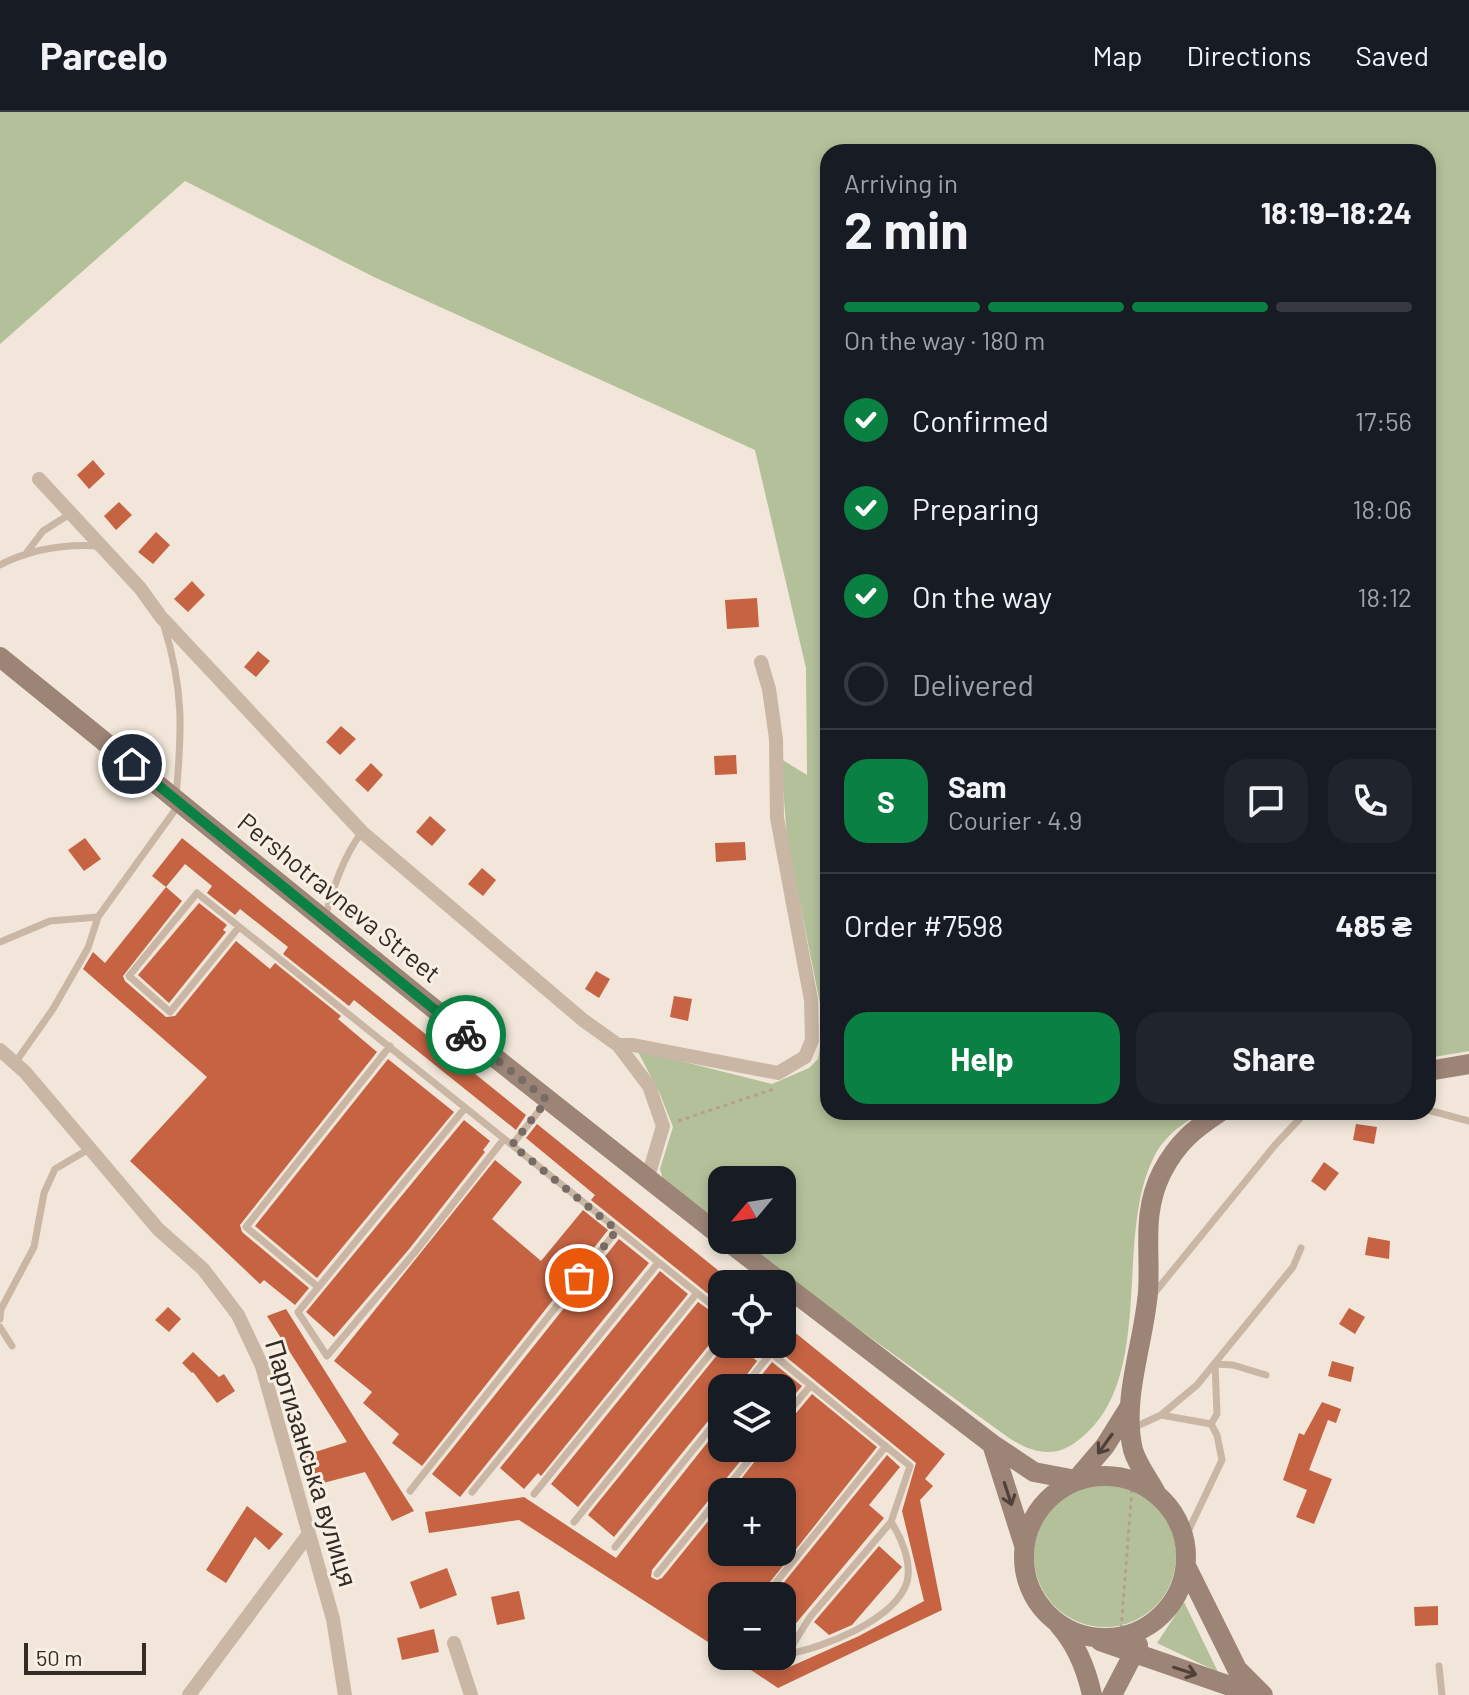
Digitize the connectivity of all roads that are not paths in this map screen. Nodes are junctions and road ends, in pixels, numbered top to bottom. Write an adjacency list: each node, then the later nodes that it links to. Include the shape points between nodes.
1 (39, 479): 2 (street)
2 (70, 514): 3 (street); 4 (lane, via 43,531)
3 (98, 546): 4 (lane, via 60,546); 6 (street)
4 (26, 554): 5 (lane)
5 (0, 565)
6 (161, 617): 9 (lane, via 182,720); 10 (street)
7 (0, 657): 9 (street, Pershotravneva Street)
8 (761, 662): 15 (street, via 773,713 777,818 811,1000 812,1040 805,1057 778,1073)
9 (178, 801): 11 (lane); 12 (street, Pershotravneva Street)
10 (362, 832): 12 (lane, via 335,883); 15 (street)
11 (98, 917): 14 (lane, via 50,921); 18 (lane, via 88,948)
12 (324, 920): 21 (street, Pershotravneva Street)
13 (239, 927): 13 (lane, via 170,1012 129,976 197,893); 16 (lane)
14 (0, 942)
15 (618, 1045): 30 (street, via 649,1086 663,1126)
16 (390, 1046): 22 (lane); 36 (lane, via 246,1227)
17 (0, 1050): 18 (street, Партизанська вулиця)
18 (15, 1063): 29 (street, Партизанська вулиця)
19 (1469, 1064): 20 (street)
20 (1436, 1070)
21 (547, 1100): 28 (lane); 30 (street, Pershotravneva Street)
22 (465, 1108): 27 (lane); 36 (lane)
23 (1436, 1112): 26 (lane)
24 (1208, 1120): 37 (street, via 1188,1133 1161,1174 1146,1227)
25 (1298, 1120): 37 (lane, via 1156,1291)
26 (1469, 1121)
27 (504, 1139): 28 (lane); 36 (lane, via 327,1356 298,1312)
28 (512, 1145): 32 (lane)
29 (90, 1148): 40 (lane, via 55,1169 44,1193 34,1247); 68 (street, Партизанська вулиця, via 158,1229 203,1269 238,1315 262,1366)
30 (647, 1180): 31 (street, Pershotravneva Street)
31 (708, 1227)
32 (617, 1230): 35 (lane); 61 (lane)
33 (1301, 1248): 46 (lane, via 1293,1267)
34 (744, 1254): 56 (street, Pershotravneva Street)
35 (658, 1263): 38 (lane); 62 (lane)
36 (318, 1287)
37 (1148, 1291): 51 (street)
38 (697, 1293): 39 (lane); 64 (lane)
39 (708, 1302)
40 (0, 1319)
41 (0, 1327): 42 (lane)
42 (12, 1346)
43 (708, 1356): 66 (lane)
44 (767, 1358): 47 (lane)
45 (777, 1358): 49 (lane)
46 (1215, 1364): 48 (lane); 52 (lane); 53 (lane, via 1217,1414)
47 (754, 1374)
48 (1266, 1375)
49 (811, 1385): 50 (lane); 57 (lane)
50 (796, 1403)
51 (1130, 1406): 54 (street); 60 (street, one-way to 60)
52 (1161, 1415): 53 (lane); 54 (lane)
53 (1211, 1424): 69 (lane, via 1222,1460)
54 (1131, 1428): 63 (street, via 1134,1452)
55 (708, 1431): 71 (lane)
56 (992, 1444): 60 (street, Pershotravneva Street, via 1034,1472); 70 (street, one-way to 70)
57 (886, 1446): 67 (lane, via 910,1466); 74 (lane)
58 (748, 1462): 59 (lane)
59 (735, 1478)
60 (1076, 1480): 63 (street, Pershotravneva Street, via 1097,1475 1131,1479); 70 (street, via 1038,1509)
61 (410, 1491)
62 (472, 1492)
63 (1156, 1493): 69 (street)
64 (534, 1494)
65 (708, 1511): 73 (lane)
66 (574, 1522)
67 (891, 1522): 67 (lane, via 810,1617 787,1654 809,1650 886,1612 907,1581 907,1564)
68 (308, 1535): 79 (street); 80 (street, Партизанська вулиця, via 333,1619)
69 (1185, 1538): 72 (street)
70 (1024, 1545): 75 (street, via 1028,1582)
71 (615, 1547)
72 (1186, 1566): 77 (street, via 1179,1593); 85 (street, via 1237,1669)
73 (657, 1574)
74 (776, 1582)
75 (1056, 1622): 77 (street); 82 (street, via 1085,1666)
76 (454, 1643): 81 (street)
77 (1127, 1646): 83 (street); 84 (street, one-way to 84)
78 (1439, 1666): 86 (lane)
79 (189, 1695)
80 (345, 1695)
81 (471, 1695)
82 (1092, 1695)
83 (1112, 1695)
84 (1256, 1695)
85 (1263, 1695)
86 (1442, 1695)

